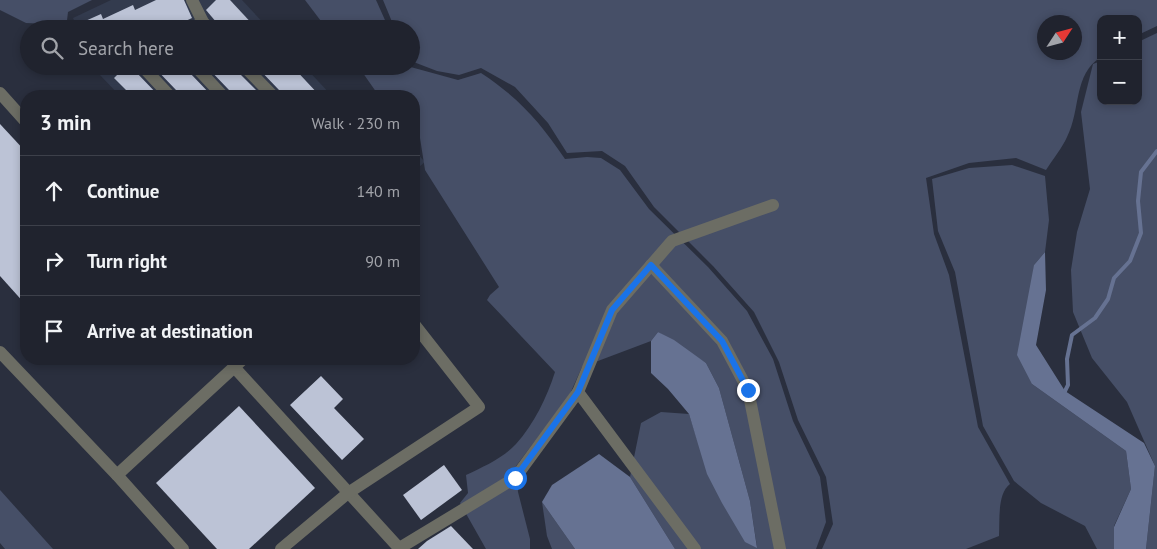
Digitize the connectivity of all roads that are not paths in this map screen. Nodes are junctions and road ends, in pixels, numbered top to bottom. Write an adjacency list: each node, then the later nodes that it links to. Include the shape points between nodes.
1 (192, 0): 2 (lane)
2 (203, 20)
3 (150, 75): 6 (lane)
4 (203, 75): 7 (lane)
5 (253, 75): 8 (lane)
6 (164, 90)
7 (217, 90)
8 (267, 90)
9 (0, 93): 10 (lane)
10 (20, 115)
11 (773, 205): 12 (lane, via 672,241)
12 (651, 265): 17 (lane, via 612,310); 24 (lane, via 722,341 748,390)
13 (420, 332): 19 (lane, via 479,407)
14 (0, 352): 18 (lane)
15 (236, 365): 18 (lane)
16 (240, 365): 19 (lane)
17 (578, 392): 20 (lane, via 515,478); 23 (lane)
18 (117, 475): 21 (lane)
19 (348, 493): 20 (lane); 22 (lane)
20 (398, 548)
21 (183, 549)
22 (281, 549)
23 (695, 549)
24 (780, 549)

